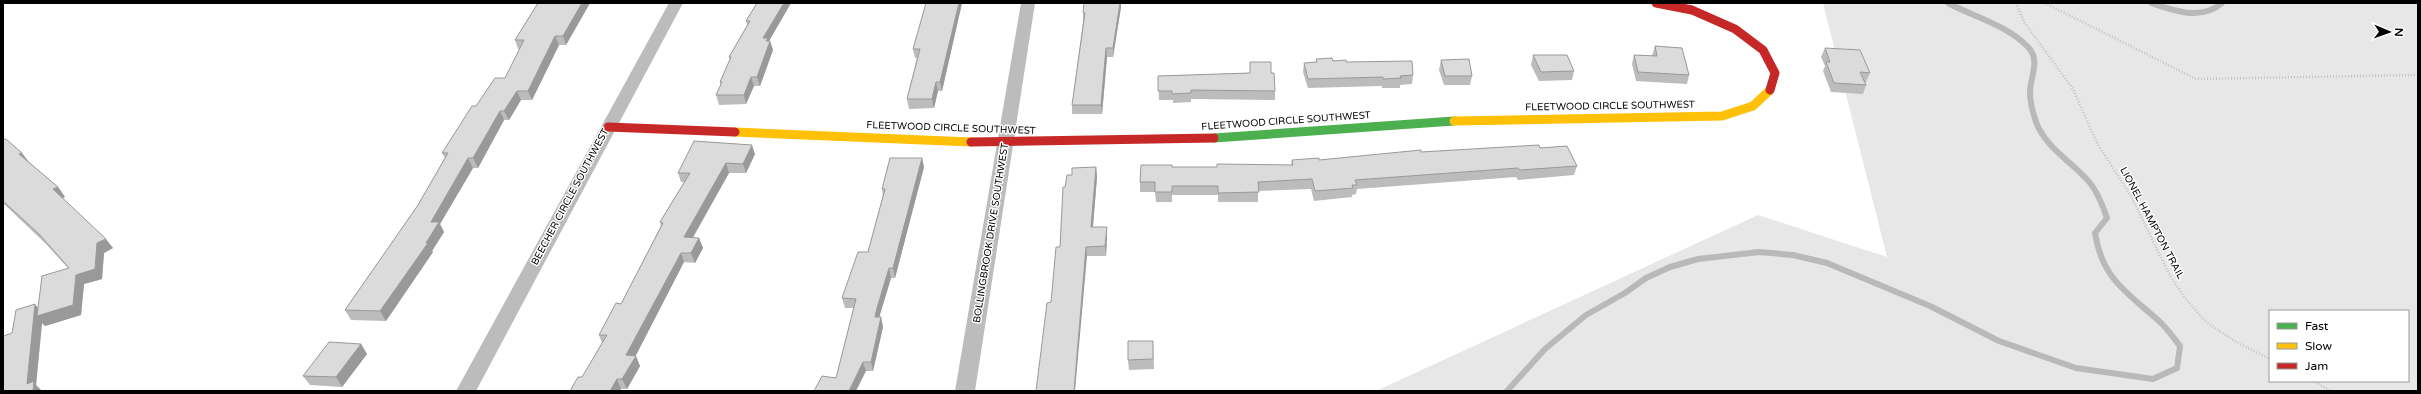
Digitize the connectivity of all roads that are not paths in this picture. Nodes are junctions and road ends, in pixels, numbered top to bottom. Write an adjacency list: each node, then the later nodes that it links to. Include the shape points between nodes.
1 (676, 3): 4 (street, BEECHER CIRCLE SOUTHWEST)
2 (1028, 3): 5 (street, BOLLINGBROOK DRIVE SOUTHWEST)
3 (1656, 3): 5 (street, FLEETWOOD CIRCLE SOUTHWEST, via 1692,10 1714,18 1735,29 1763,50 1775,73 1768,93 1756,103 1736,113 1722,116 1486,119 1244,137)
4 (608, 127): 5 (street, FLEETWOOD CIRCLE SOUTHWEST); 6 (street, BEECHER CIRCLE SOUTHWEST)
5 (1005, 143): 7 (street, BOLLINGBROOK DRIVE SOUTHWEST)
6 (466, 391)
7 (964, 391)

